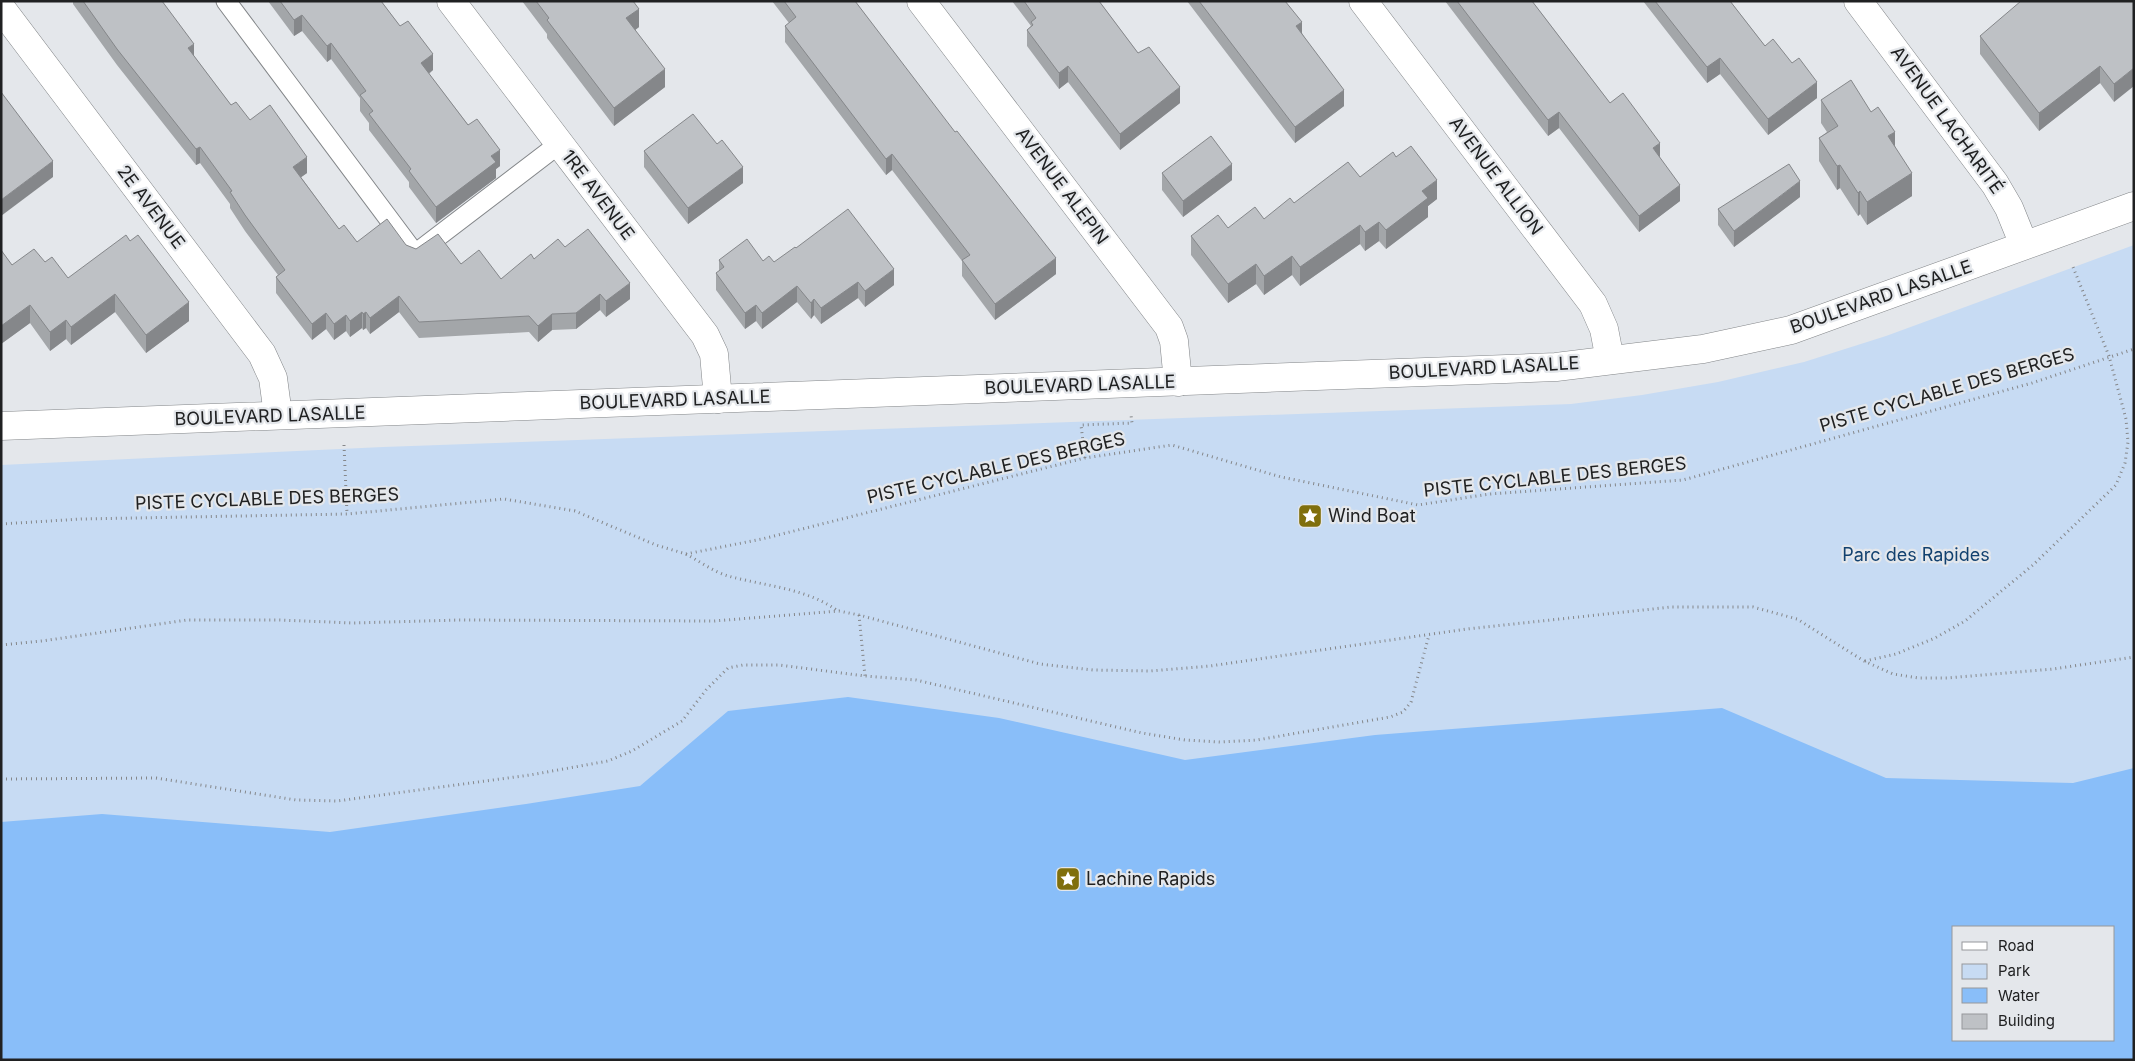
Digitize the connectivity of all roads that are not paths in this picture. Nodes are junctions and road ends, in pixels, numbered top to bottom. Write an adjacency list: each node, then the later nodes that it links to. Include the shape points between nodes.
1 (226, 1): 7 (lane, via 415,254)
2 (451, 1): 7 (street, 1RE AVENUE)
3 (921, 1): 11 (street, AVENUE ALEPIN, via 1169,327 1174,342)
4 (1363, 1): 10 (street, AVENUE ALLION, via 1593,304 1604,329)
5 (1858, 1): 9 (street, AVENUE LACHARITÉ, via 2000,190)
6 (1, 8): 13 (street, 2E AVENUE, via 262,354 273,378)
7 (559, 144): 12 (street, 1RE AVENUE, via 711,344)
8 (2134, 206): 9 (street, BOULEVARD LASALLE)
9 (2024, 245): 10 (street, BOULEVARD LASALLE, via 1791,330 1703,349)
10 (1610, 360): 11 (street, BOULEVARD LASALLE, via 1556,367)
11 (1178, 382): 12 (street, BOULEVARD LASALLE)
12 (718, 399): 13 (street, BOULEVARD LASALLE)
13 (278, 414): 14 (street, BOULEVARD LASALLE)
14 (1, 426)

